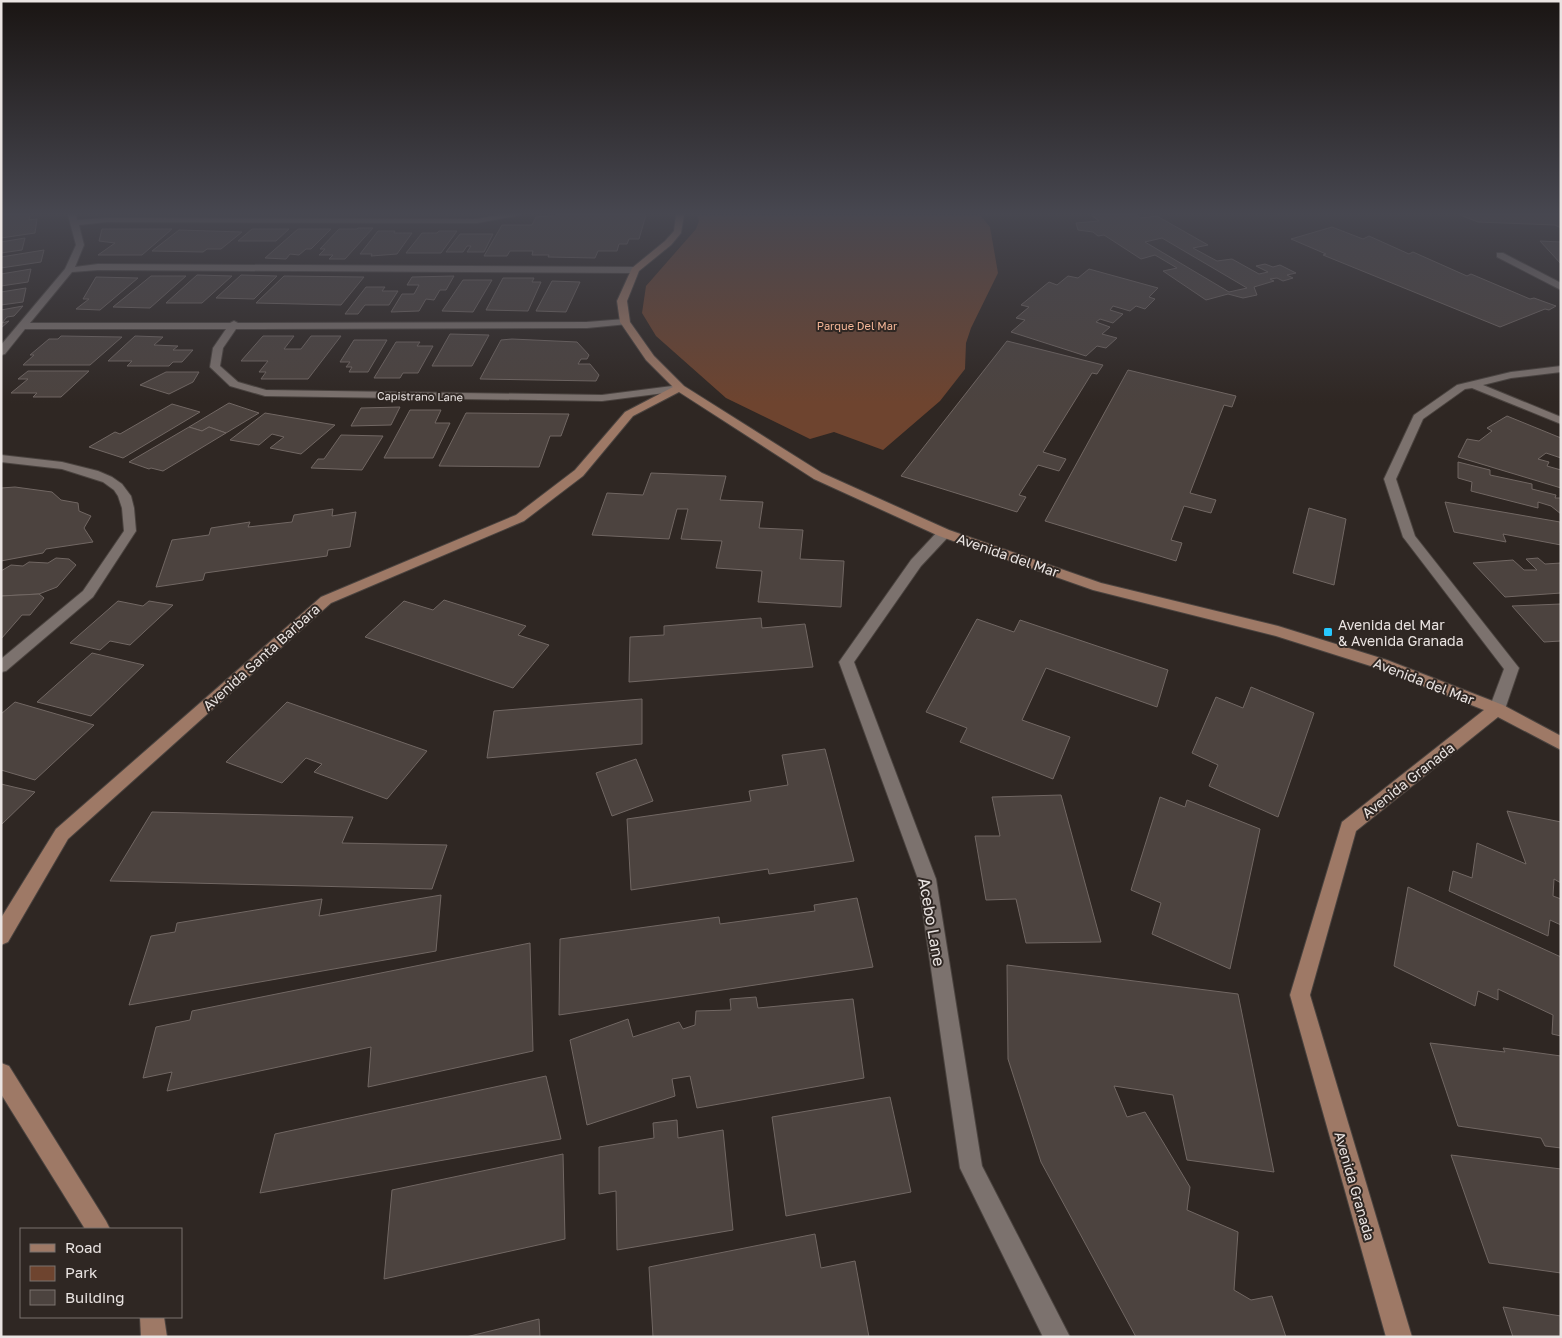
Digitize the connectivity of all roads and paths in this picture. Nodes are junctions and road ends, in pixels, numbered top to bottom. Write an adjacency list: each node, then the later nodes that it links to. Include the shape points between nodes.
1 (63, 277): 7 (street)
2 (632, 277): 5 (street, via 622,301)
3 (1543, 277): 4 (street)
4 (1561, 287)
5 (625, 322): 6 (street, via 587,325); 11 (street, Avenida del Mar, via 650,358)
6 (234, 324): 7 (street); 11 (street, Capistrano Lane, via 218,348 215,367 234,384 265,394 602,398)
7 (23, 326): 8 (street)
8 (1, 352)
9 (1561, 369): 10 (street)
10 (1472, 384): 12 (street); 16 (street, via 1461,387 1418,417 1390,479 1409,537 1512,668)
11 (680, 388): 14 (street, Avenida del Mar, via 818,476); 18 (street, Avenida Santa Barbara, via 628,414 579,473 520,518 326,600 62,834)
12 (1561, 420)
13 (1, 458): 15 (street, via 51,463 98,476 118,487 126,502 130,531 88,594)
14 (944, 533): 16 (street, Avenida del Mar, via 1098,586 1278,631 1354,655); 23 (street, Acebo Lane, via 916,563 846,662 927,879 971,1168)
15 (1, 667)
16 (1498, 709): 17 (street, Avenida del Mar); 24 (street, Avenida Granada, via 1348,826 1300,995)
17 (1561, 744)
18 (1, 936)
19 (1, 1074): 20 (street)
20 (97, 1228)
21 (152, 1318): 22 (street)
22 (154, 1337)
23 (1057, 1337)
24 (1399, 1337)

